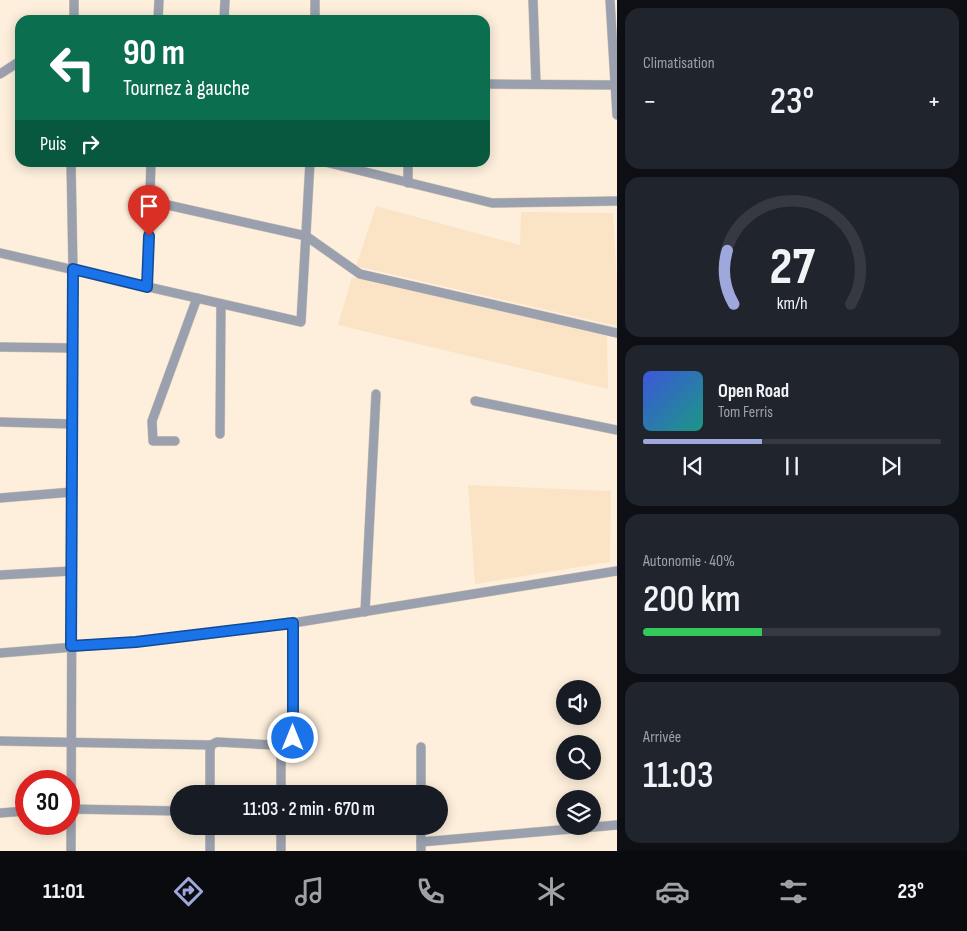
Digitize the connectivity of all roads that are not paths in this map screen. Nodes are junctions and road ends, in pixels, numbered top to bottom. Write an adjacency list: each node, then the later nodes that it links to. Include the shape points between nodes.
1 (74, 0): 7 (street)
2 (159, 0): 8 (street)
3 (225, 0): 9 (street)
4 (315, 0): 10 (street)
5 (533, 0): 14 (street)
6 (610, 0): 15 (street)
7 (74, 15)
8 (158, 15)
9 (224, 15)
10 (315, 15)
11 (15, 64): 12 (street)
12 (0, 74)
13 (490, 84): 14 (street)
14 (536, 84): 15 (street)
15 (615, 85): 16 (street)
16 (617, 115)
17 (71, 167): 27 (street)
18 (151, 167): 23 (street)
19 (310, 167): 25 (street)
20 (345, 167): 22 (street)
21 (408, 167): 22 (street)
22 (408, 183): 24 (street, via 492,203)
23 (150, 201): 25 (street); 28 (street)
24 (617, 201)
25 (306, 236): 30 (street, via 301,322); 31 (street, via 360,274)
26 (0, 253): 27 (street)
27 (73, 269): 28 (street); 33 (street)
28 (147, 287): 29 (street)
29 (197, 298): 30 (street); 40 (street, via 152,421 153,441)
30 (221, 304): 39 (street)
31 (617, 333)
32 (0, 347): 33 (street)
33 (73, 348): 37 (street)
34 (376, 394): 46 (street)
35 (475, 401): 38 (street)
36 (0, 422): 37 (street)
37 (72, 424): 41 (street)
38 (617, 430)
39 (220, 434)
40 (175, 441)
41 (72, 492): 42 (street); 43 (street)
42 (0, 498)
43 (72, 571): 45 (street); 48 (street)
44 (617, 571): 46 (street)
45 (0, 576)
46 (365, 612): 47 (street)
47 (293, 623): 48 (street, via 136,642); 53 (street, via 293,738)
48 (71, 646): 49 (street); 51 (street)
49 (0, 653)
50 (0, 741): 51 (street)
51 (71, 742): 52 (street); 55 (street)
52 (211, 745): 53 (street, via 217,742); 56 (street)
53 (281, 745): 57 (street)
54 (421, 747): 58 (street)
55 (71, 770)
56 (210, 785)
57 (281, 785)
58 (421, 785)
59 (80, 809): 60 (street)
60 (170, 811)
61 (15, 812): 62 (street)
62 (0, 813)
63 (617, 825): 67 (street)
64 (70, 835): 68 (street)
65 (210, 835): 69 (street)
66 (281, 835): 70 (street)
67 (421, 846)
68 (70, 851)
69 (210, 851)
70 (280, 851)

